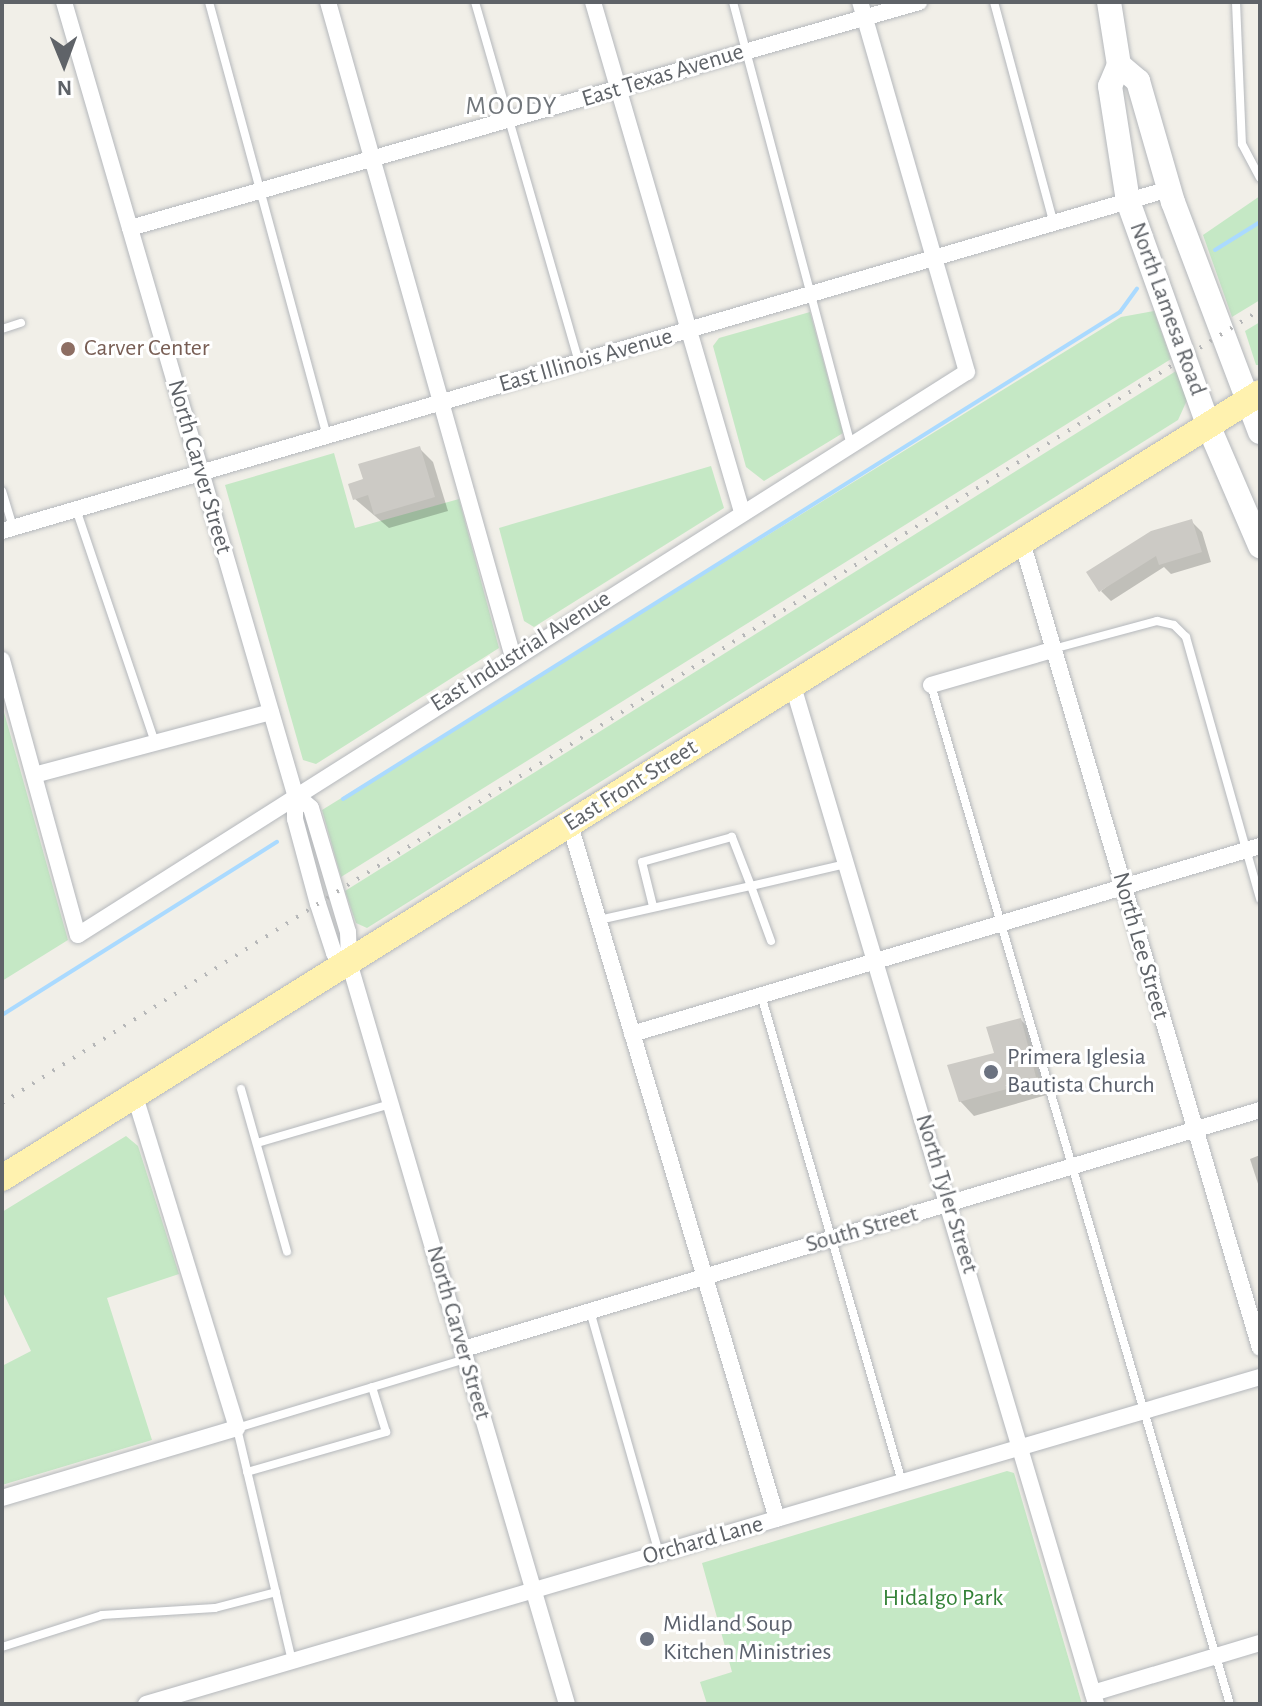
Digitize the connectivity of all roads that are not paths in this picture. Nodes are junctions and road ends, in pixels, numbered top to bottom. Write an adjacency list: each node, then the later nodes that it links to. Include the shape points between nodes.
1 (64, 2): 22 (street, North Carver Street)
2 (209, 2): 19 (lane)
3 (328, 2): 16 (street)
4 (475, 2): 15 (lane)
5 (593, 2): 14 (street)
6 (733, 2): 12 (lane)
7 (919, 2): 11 (street, East Texas Avenue)
8 (994, 2): 21 (lane)
9 (1109, 2): 13 (main road, North Lamesa Road)
10 (1236, 2): 17 (lane, via 1242,144)
11 (862, 8): 12 (street, East Texas Avenue); 23 (street)
12 (748, 50): 14 (street, East Texas Avenue); 24 (lane)
13 (1119, 65): 18 (main road, North Lamesa Road, via 1138,81); 20 (main road, North Lamesa Road, via 1110,86)
14 (619, 89): 15 (street, East Texas Avenue); 27 (street)
15 (510, 121): 16 (street, East Texas Avenue); 28 (lane)
16 (376, 161): 19 (street, East Texas Avenue); 30 (street)
17 (1260, 178)
18 (1169, 189): 20 (street, East Illinois Avenue); 29 (main road, North Lamesa Road)
19 (261, 192): 22 (street, East Texas Avenue); 33 (lane)
20 (1128, 201): 21 (street, East Illinois Avenue); 31 (main road, North Lamesa Road)
21 (1055, 225): 23 (street, East Illinois Avenue)
22 (130, 228): 35 (street, North Carver Street)
23 (935, 260): 24 (street, East Illinois Avenue); 34 (street, East Industrial Avenue, via 967,372)
24 (812, 296): 27 (street, East Illinois Avenue); 34 (lane)
25 (21, 323): 26 (lane)
26 (2, 329)
27 (690, 331): 28 (street, East Illinois Avenue); 38 (street)
28 (579, 363): 30 (street, East Illinois Avenue)
29 (1254, 397): 31 (main road, East Front Street); 32 (main road, North Lamesa Road)
30 (445, 402): 33 (street, East Illinois Avenue); 43 (street)
31 (1208, 425): 40 (main road, East Front Street); 41 (main road, North Lamesa Road)
32 (1260, 432)
33 (327, 437): 35 (street, East Illinois Avenue)
34 (851, 444): 38 (street, East Industrial Avenue)
35 (201, 474): 37 (street, East Illinois Avenue); 47 (street, North Carver Street)
36 (2, 491): 39 (lane)
37 (76, 509): 39 (street, East Illinois Avenue); 48 (lane)
38 (742, 512): 43 (street, East Industrial Avenue)
39 (7, 529)
40 (1022, 542): 42 (street, North Lee Street); 46 (main road, East Front Street)
41 (1260, 546)
42 (1052, 650): 45 (street); 52 (lane, via 1157,621 1174,625 1186,637); 55 (street, North Lee Street)
43 (513, 657): 50 (street, East Industrial Avenue)
44 (2, 660): 49 (street)
45 (931, 685): 59 (lane)
46 (793, 686): 51 (main road, East Front Street); 53 (street, North Tyler Street)
47 (271, 712): 48 (street); 50 (street, North Carver Street)
48 (155, 743): 49 (street)
49 (34, 775): 50 (street, East Industrial Avenue, via 78,935)
50 (295, 794): 62 (street, North Carver Street, via 311,808 348,932)
51 (570, 825): 58 (street); 62 (main road, East Front Street)
52 (1253, 848): 55 (street); 56 (lane)
53 (847, 864): 54 (lane); 61 (street, North Tyler Street)
54 (751, 886): 57 (lane); 57 (lane, via 732,837 642,862); 60 (lane)
55 (1123, 887): 59 (street); 69 (street, North Lee Street)
56 (1260, 899)
57 (653, 906): 58 (lane)
58 (598, 921): 64 (street)
59 (999, 924): 61 (street); 71 (lane)
60 (771, 941)
61 (875, 961): 63 (street); 73 (street, North Tyler Street)
62 (349, 962): 66 (main road, East Front Street); 67 (street, North Carver Street)
63 (761, 995): 64 (street); 74 (lane)
64 (632, 1034): 76 (street)
65 (241, 1089): 70 (lane)
66 (135, 1096): 72 (main road, East Front Street); 83 (street)
67 (390, 1104): 70 (lane); 79 (street, North Carver Street)
68 (1260, 1110): 69 (street, South Street)
69 (1194, 1131): 71 (street, South Street); 78 (street, North Lee Street)
70 (257, 1143): 75 (lane)
71 (1073, 1167): 73 (street, South Street); 82 (lane)
72 (2, 1178)
73 (949, 1205): 74 (street, South Street); 84 (street, North Tyler Street)
74 (830, 1240): 76 (street, South Street); 86 (lane)
75 (287, 1252)
76 (705, 1276): 77 (street, South Street); 88 (street)
77 (590, 1311): 79 (street, South Street); 89 (lane)
78 (1260, 1348)
79 (465, 1354): 81 (lane); 90 (street, North Carver Street)
80 (1260, 1377): 82 (street, Orchard Lane)
81 (372, 1387): 83 (lane); 85 (lane, via 386,1432)
82 (1147, 1411): 84 (street, Orchard Lane); 94 (lane)
83 (237, 1428): 85 (lane); 87 (street)
84 (1022, 1448): 86 (street, Orchard Lane); 96 (street, North Tyler Street)
85 (247, 1472): 91 (lane)
86 (902, 1483): 88 (street, Orchard Lane)
87 (2, 1498)
88 (777, 1519): 89 (street, Orchard Lane)
89 (659, 1554): 90 (street, Orchard Lane)
90 (532, 1590): 95 (street, Orchard Lane); 98 (street, North Carver Street)
91 (276, 1592): 93 (lane, via 215,1608 102,1615); 95 (lane)
92 (1260, 1643): 94 (street)
93 (2, 1647)
94 (1216, 1656): 96 (street); 99 (lane)
95 (292, 1661): 97 (street, Orchard Lane)
96 (1094, 1698)
97 (146, 1704)
98 (567, 1704)
99 (1230, 1704)

